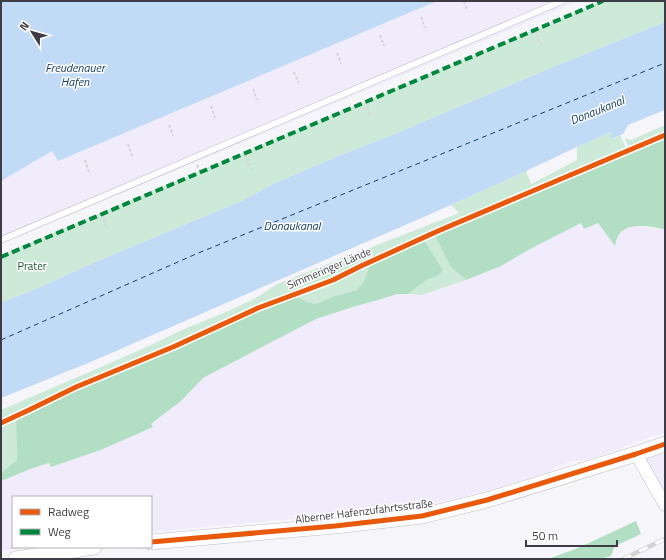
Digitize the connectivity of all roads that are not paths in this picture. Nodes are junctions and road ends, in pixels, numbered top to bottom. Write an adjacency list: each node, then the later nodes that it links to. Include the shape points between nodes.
1 (562, 1): 3 (lane)
2 (665, 135): 4 (lane, Simmeringer Lände, via 438,231 332,280 258,308 76,387)
3 (1, 240)
4 (1, 423)
5 (665, 444): 6 (street, Alberner Hafenzufahrtsstraße)
6 (636, 454): 7 (street); 8 (street, Alberner Hafenzufahrtsstraße, via 487,500 422,516)
7 (665, 504)
8 (152, 542)
9 (88, 548): 10 (street)
10 (16, 559)

